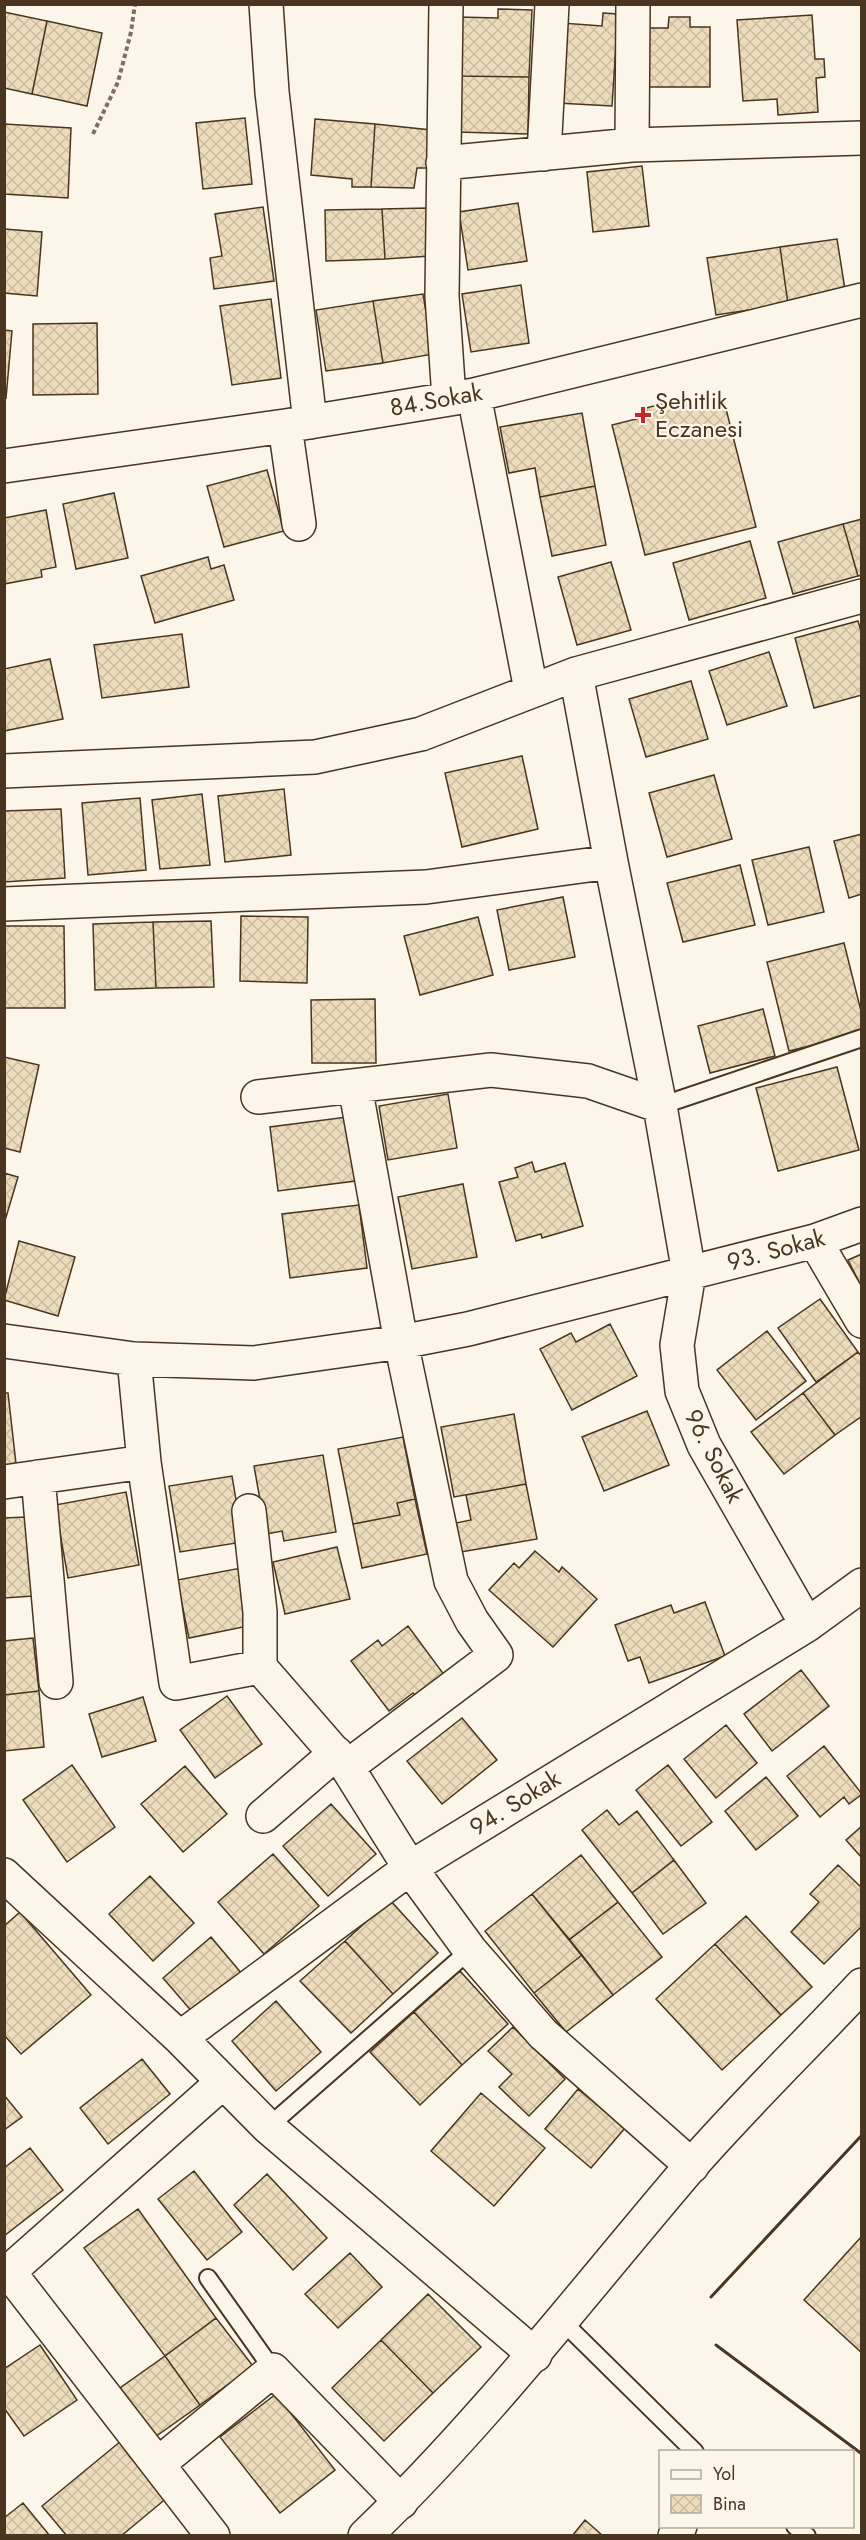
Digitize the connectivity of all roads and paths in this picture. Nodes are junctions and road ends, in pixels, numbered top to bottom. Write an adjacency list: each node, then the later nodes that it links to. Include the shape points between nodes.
1 (135, 4): 6 (path, via 118,82)
2 (266, 4): 13 (street)
3 (446, 4): 10 (street)
4 (552, 4): 9 (street)
5 (633, 4): 8 (street)
6 (93, 134)
7 (861, 138): 8 (street)
8 (632, 146): 9 (street)
9 (544, 154): 10 (street)
10 (443, 164): 12 (street, via 442,296)
11 (861, 300): 12 (street, 84.Sokak)
12 (461, 396): 13 (street, 84.Sokak); 18 (street)
13 (297, 424): 14 (street, 84.Sokak); 15 (street)
14 (4, 466)
15 (299, 524)
16 (861, 596): 17 (street)
17 (576, 674): 18 (street); 20 (street, 96. Sokak)
18 (531, 690): 19 (street, via 421,734 315,757)
19 (4, 771)
20 (611, 862): 21 (street, via 426,887); 25 (street, 96. Sokak)
21 (4, 904)
22 (861, 1038): 25 (lane)
23 (355, 1086): 24 (street); 25 (street, via 491,1070 588,1081); 31 (street)
24 (258, 1097)
25 (660, 1106): 28 (street, 96. Sokak)
26 (861, 1224): 27 (street, 93. Sokak)
27 (815, 1241): 28 (street, 93. Sokak); 29 (street)
28 (689, 1273): 31 (street, 93. Sokak); 38 (street, 96. Sokak, via 677,1345 682,1391 704,1445)
29 (861, 1321)
30 (4, 1341): 32 (street, 93. Sokak)
31 (401, 1342): 32 (street, 93. Sokak, via 254,1363); 41 (street, via 451,1581 496,1654)
32 (134, 1359): 33 (street)
33 (144, 1462): 34 (street); 39 (street, via 176,1683)
34 (38, 1477): 35 (street); 40 (street)
35 (4, 1482)
36 (249, 1511): 39 (street, via 260,1612)
37 (856, 1598): 38 (street, 94. Sokak)
38 (807, 1624): 43 (street, 94. Sokak)
39 (260, 1667): 41 (street)
40 (56, 1682)
41 (341, 1760): 42 (street); 43 (street)
42 (263, 1816)
43 (410, 1868): 45 (street); 47 (street, 94. Sokak)
44 (4, 1875): 47 (street)
45 (470, 1950): 49 (lane); 50 (street, via 543,2034)
46 (861, 1985): 50 (street)
47 (180, 2038): 48 (street)
48 (223, 2082): 49 (street); 51 (street)
49 (268, 2127): 54 (street)
50 (692, 2166): 53 (street)
51 (7, 2274): 57 (street)
52 (208, 2278): 55 (lane)
53 (562, 2321): 54 (street); 56 (lane)
54 (535, 2355): 58 (street)
55 (273, 2370): 57 (street); 58 (street)
56 (694, 2450)
57 (158, 2464): 59 (street)
58 (401, 2502): 60 (street)
59 (213, 2535)
60 (365, 2535)

